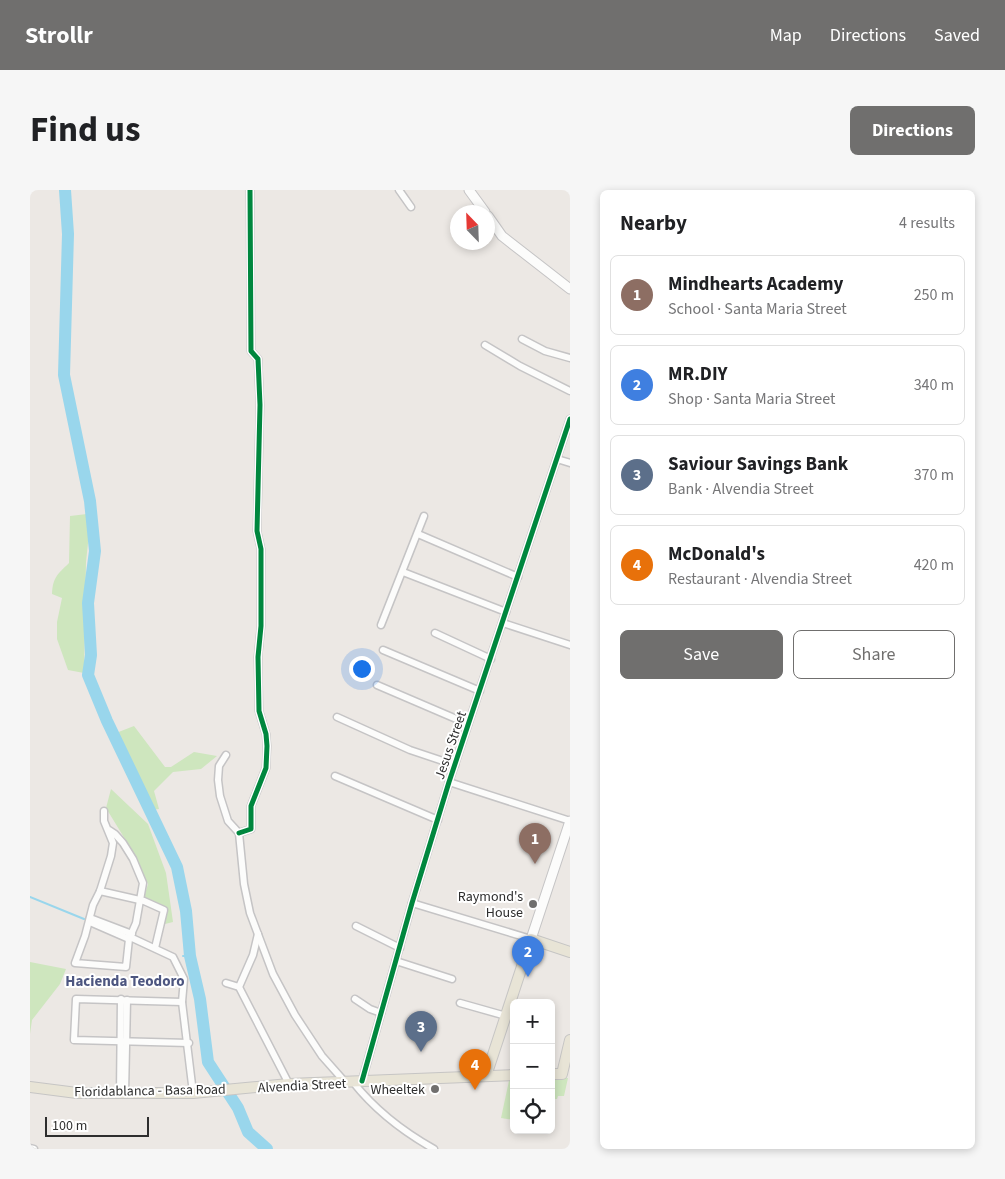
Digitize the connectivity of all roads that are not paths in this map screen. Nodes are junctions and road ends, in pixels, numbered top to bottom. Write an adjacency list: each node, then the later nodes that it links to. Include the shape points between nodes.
1 (250, 190): 38 (street, via 250,351 258,359 260,405 257,531 261,549 259,712 267,746 266,768 251,806 251,829)
2 (399, 190): 5 (street)
3 (469, 190): 4 (street)
4 (480, 205)
5 (411, 208)
6 (495, 226): 7 (street, via 502,236)
7 (570, 289)
8 (522, 339): 10 (street)
9 (485, 345): 11 (street)
10 (570, 358)
11 (570, 392)
12 (570, 419): 13 (street, Jesus Street)
13 (557, 458): 14 (street); 18 (street, Jesus Street)
14 (570, 463)
15 (424, 516): 16 (street)
16 (418, 534): 17 (street); 18 (street)
17 (403, 572): 19 (street); 21 (street)
18 (518, 577): 19 (street, Jesus Street)
19 (506, 612): 20 (street, Jesus Street)
20 (503, 622): 23 (street); 25 (street, Jesus Street)
21 (381, 625)
22 (435, 633): 25 (street)
23 (570, 645)
24 (383, 650): 27 (street)
25 (491, 659): 27 (street, Jesus Street)
26 (377, 685): 29 (street)
27 (480, 691): 29 (street, Jesus Street)
28 (337, 717): 31 (street, via 410,750)
29 (468, 724): 31 (street, Jesus Street)
30 (226, 755): 38 (street, via 219,766 220,796 228,821)
31 (455, 765): 33 (street, Jesus Street)
32 (335, 776): 35 (street)
33 (449, 782): 35 (street, Jesus Street); 36 (street)
34 (104, 811): 37 (street)
35 (438, 820): 41 (street, Jesus Street)
36 (570, 821): 46 (street)
37 (109, 830): 39 (street, via 111,856); 40 (street, via 133,859 143,883)
38 (239, 833): 44 (street, via 244,884)
39 (100, 891): 40 (street); 42 (street)
40 (140, 901): 45 (street); 47 (street, via 164,910)
41 (412, 903): 46 (street); 48 (street, Jesus Street)
42 (89, 920): 45 (street); 45 (street, via 75,963 126,967)
43 (356, 926): 48 (street)
44 (258, 934): 53 (street); 66 (street, via 273,974 295,1015 322,1056)
45 (130, 937): 47 (street)
46 (531, 939): 49 (main road); 59 (main road)
47 (155, 948): 56 (street, via 173,957 184,980)
48 (400, 948): 50 (street, Jesus Street)
49 (570, 952)
50 (396, 961): 51 (street); 58 (street, Jesus Street)
51 (452, 978)
52 (226, 983): 53 (street)
53 (239, 987): 67 (street)
54 (124, 999): 56 (street); 61 (street); 61 (street, via 76,999 74,1040)
55 (355, 999): 58 (street)
56 (182, 1002): 62 (street)
57 (460, 1003): 59 (street)
58 (381, 1013): 66 (street, Jesus Street)
59 (506, 1016): 65 (main road)
60 (570, 1040): 63 (main road)
61 (123, 1042): 62 (street); 71 (street)
62 (188, 1043): 70 (street)
63 (556, 1074)
64 (510, 1075): 65 (main road, Alvendia Street)
65 (486, 1076): 66 (main road, Alvendia Street)
66 (346, 1082): 67 (main road, Alvendia Street); 74 (street, via 406,1132)
67 (289, 1084): 69 (main road, Alvendia Street)
68 (30, 1087): 71 (main road, Floridablanca - Basa Road)
69 (240, 1088): 70 (main road, Floridablanca - Basa Road)
70 (198, 1092): 71 (main road, Floridablanca - Basa Road)
71 (122, 1094)
72 (30, 1148): 73 (street)
73 (34, 1149)
74 (434, 1149)

